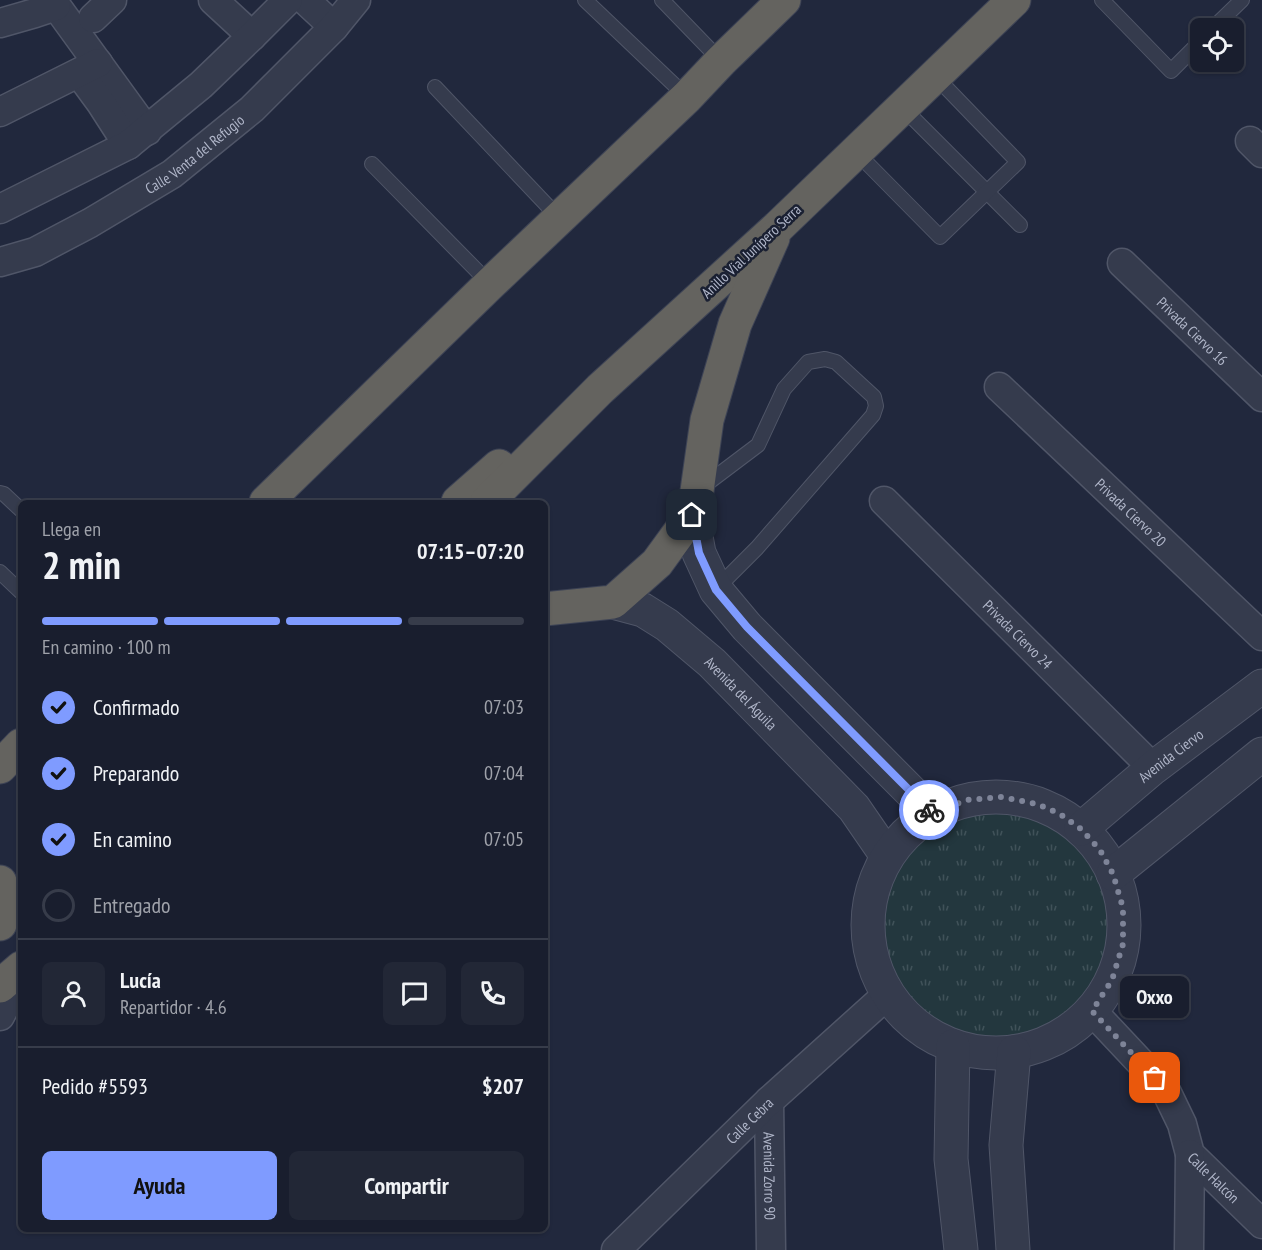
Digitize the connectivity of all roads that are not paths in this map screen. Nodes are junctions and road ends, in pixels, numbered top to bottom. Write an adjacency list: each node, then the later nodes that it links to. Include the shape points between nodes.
1 (213, 0): 15 (street)
2 (305, 0): 14 (street)
3 (356, 0): 14 (street, Calle Venta del Refugio)
4 (585, 0): 21 (lane)
5 (662, 0): 17 (lane)
6 (1014, 0): 19 (highway, Anillo Vial Junípero Serra)
7 (1102, 0): 16 (lane, via 1171,71)
8 (1242, 0): 12 (lane)
9 (54, 3): 13 (street, via 36,13); 18 (street)
10 (276, 4): 15 (street)
11 (772, 4): 17 (highway)
12 (1223, 18)
13 (0, 23)
14 (334, 27): 32 (street, Calle Venta del Refugio, via 252,109 172,174 35,252)
15 (252, 36): 24 (street)
16 (1190, 52)
17 (721, 61): 21 (highway)
18 (88, 68): 23 (street); 24 (street)
19 (935, 76): 22 (highway, Anillo Vial Junípero Serra); 27 (lane, via 1017,162)
20 (435, 87): 29 (lane)
21 (687, 97): 29 (highway)
22 (902, 107): 25 (highway, Anillo Vial Junípero Serra); 27 (lane)
23 (0, 112)
24 (137, 138): 28 (street)
25 (856, 152): 27 (lane, via 940,237); 31 (highway, Anillo Vial Junípero Serra)
26 (372, 164): 34 (lane)
27 (987, 192): 30 (lane)
28 (0, 209)
29 (560, 219): 34 (highway)
30 (1020, 225)
31 (778, 227): 36 (highway, Anillo Vial Junípero Serra); 43 (highway, via 735,324 707,420)
32 (0, 262)
33 (1122, 262): 37 (street, Privada Ciervo 16)
34 (490, 284): 39 (highway)
35 (999, 387): 51 (street, Privada Ciervo 20)
36 (600, 389): 40 (highway, via 540,428); 41 (highway, Anillo Vial Junípero Serra)
37 (1262, 397)
38 (0, 493): 44 (lane)
39 (268, 500)
40 (460, 500)
41 (489, 500)
42 (884, 501): 55 (street, Privada Ciervo 24)
43 (695, 503): 47 (street, via 699,553); 47 (lane, via 758,445 784,389 808,362 825,358 836,362 874,397 873,415); 48 (highway, via 657,563)
44 (18, 507)
45 (0, 572): 46 (lane)
46 (18, 589)
47 (716, 590): 50 (street)
48 (613, 602): 49 (highway); 52 (street, Avenida del Águila, via 643,610 668,625)
49 (548, 609)
50 (747, 627): 52 (street); 56 (street)
51 (1262, 636)
52 (712, 663): 58 (street, Avenida del Águila, via 854,808)
53 (1262, 686): 55 (street, Avenida Ciervo)
54 (1262, 754): 59 (street)
55 (1153, 768): 57 (street, Avenida Ciervo)
56 (932, 813): 57 (street, via 967,800 1002,797 1037,804); 58 (street, via 904,834)
57 (1081, 829): 59 (street, via 1100,850)
58 (887, 856): 65 (street, via 872,889 867,926 873,961)
59 (1113, 874): 66 (street, via 1123,908 1123,944 1112,980)
60 (0, 882): 61 (highway, via 6,898)
61 (0, 924)
62 (18, 971): 64 (highway)
63 (18, 982): 67 (street)
64 (0, 986)
65 (888, 994): 68 (street, via 916,1025); 70 (street, Calle Cebra)
66 (1092, 1011): 69 (street, via 1057,1038); 71 (street, Calle Halcón, via 1167,1093 1182,1124)
67 (0, 1016)
68 (953, 1046): 69 (street, via 983,1053); 75 (street, via 951,1159)
69 (1014, 1052): 76 (street, via 1006,1145)
70 (769, 1101): 73 (street, Calle Cebra); 74 (street, Avenida Zorro 90)
71 (1190, 1154): 72 (street, Calle Halcón); 77 (street)
72 (1262, 1224)
73 (616, 1250)
74 (771, 1250)
75 (961, 1250)
76 (1013, 1250)
77 (1189, 1250)

